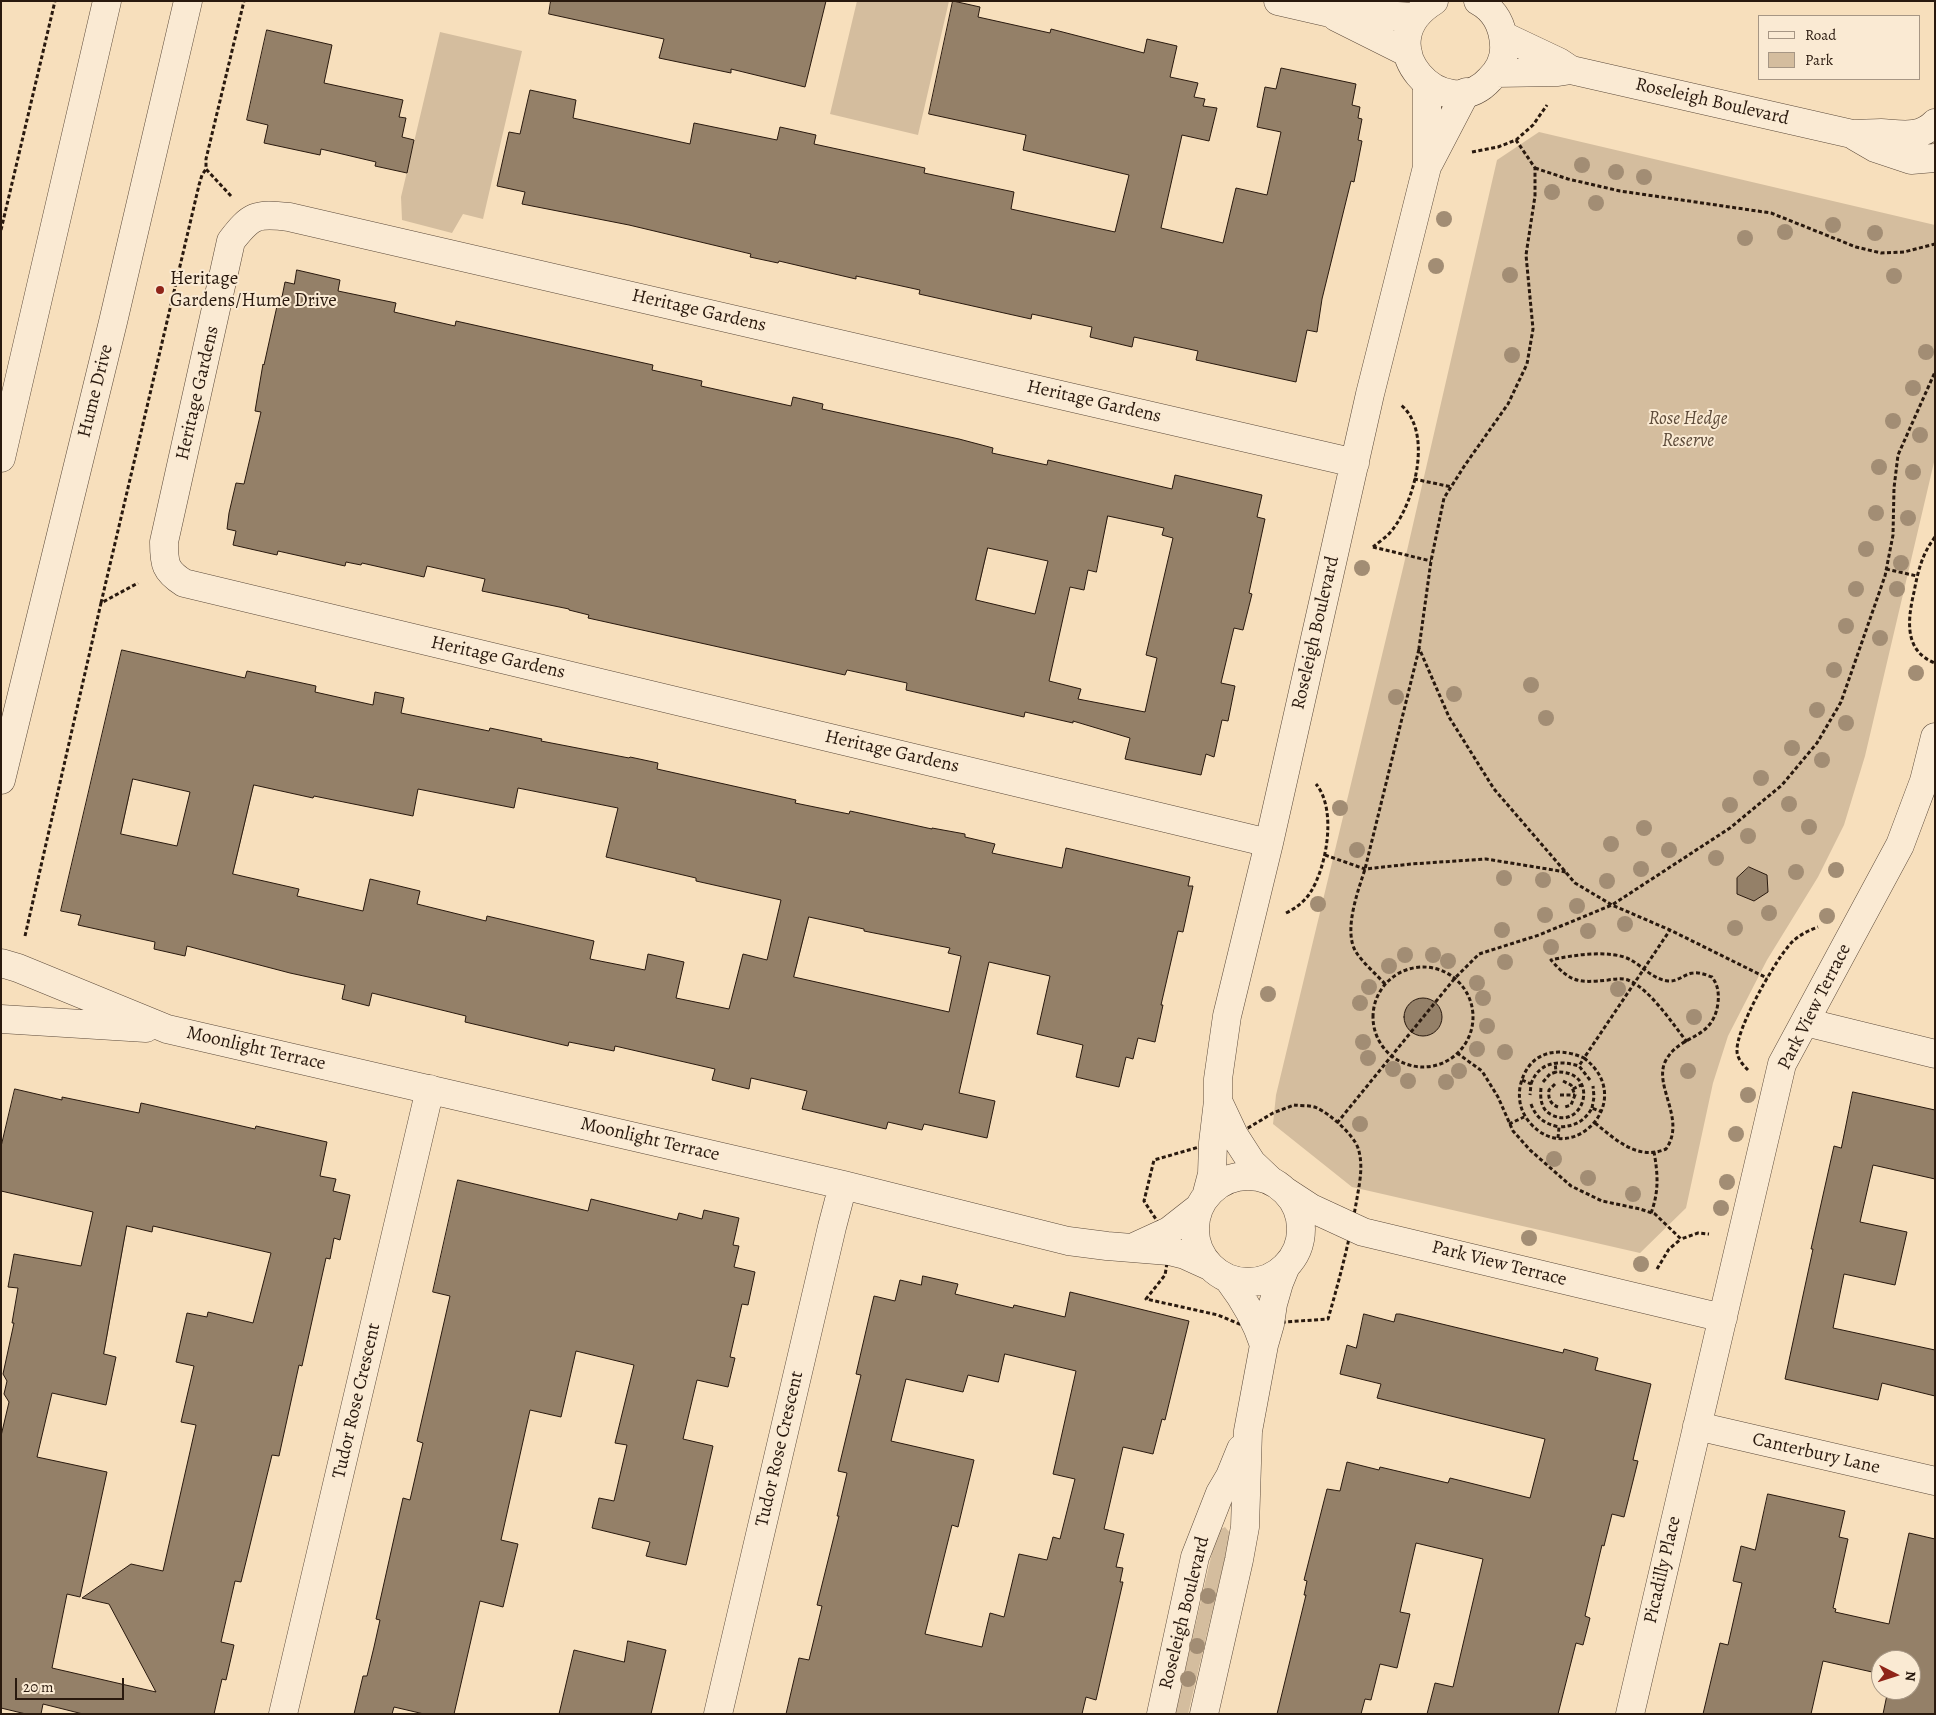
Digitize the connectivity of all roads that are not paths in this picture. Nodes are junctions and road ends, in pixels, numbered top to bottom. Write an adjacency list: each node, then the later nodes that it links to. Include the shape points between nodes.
1 (107, 1): 17 (street)
2 (188, 1): 20 (street, Hume Drive)
3 (1278, 1): 6 (street)
4 (1482, 2): 7 (street, via 1494,13)
5 (1424, 9): 6 (street); 8 (street, via 1409,28)
6 (1326, 12): 8 (street)
7 (1504, 36): 9 (street, Roseleigh Boulevard); 10 (street, via 1505,49)
8 (1408, 53): 11 (street, via 1418,76)
9 (1571, 70): 10 (street, Roseleigh Boulevard); 14 (street, Roseleigh Boulevard)
10 (1496, 73): 12 (street, via 1477,89)
11 (1428, 84): 12 (street, via 1440,91); 15 (street, Roseleigh Boulevard)
12 (1466, 92): 15 (street, Roseleigh Boulevard)
13 (1934, 127): 14 (street, Roseleigh Boulevard, via 1910,135)
14 (1852, 134): 16 (street, Roseleigh Boulevard, via 1875,148 1911,160)
15 (1433, 157): 18 (street, Roseleigh Boulevard, via 1370,394)
16 (1935, 158)
17 (1, 458)
18 (1355, 463): 21 (street, Roseleigh Boulevard); 21 (street, Heritage Gardens, via 289,217 270,214 252,218 231,242 164,542 167,568 184,583)
19 (1935, 737): 24 (street, Park View Terrace, via 1924,781 1900,845)
20 (1, 780)
21 (1269, 843): 28 (street, Roseleigh Boulevard, via 1227,1016)
22 (10, 965): 25 (street, Moonlight Terrace)
23 (1, 1019): 25 (street, Moonlight Terrace)
24 (1805, 1022): 26 (street); 37 (street, Park View Terrace, via 1782,1064)
25 (167, 1029): 27 (street, Moonlight Terrace)
26 (1935, 1054)
27 (430, 1089): 29 (street, Moonlight Terrace); 42 (street, Tudor Rose Crescent)
28 (1218, 1101): 30 (street, Roseleigh Boulevard, via 1252,1163); 31 (street, Roseleigh Boulevard, via 1212,1174)
29 (843, 1185): 33 (street, Moonlight Terrace, via 1068,1241); 43 (street, Tudor Rose Crescent)
30 (1278, 1186): 31 (street, via 1255,1175 1237,1176 1221,1182); 32 (street, Park View Terrace, via 1312,1208); 34 (street, via 1295,1204 1301,1220 1300,1236)
31 (1202, 1201): 33 (street, Moonlight Terrace, via 1169,1230); 35 (street, via 1194,1224 1195,1239)
32 (1358, 1229): 34 (street, Park View Terrace, via 1309,1243); 37 (street, Park View Terrace)
33 (1134, 1247): 35 (street, Moonlight Terrace, via 1169,1251)
34 (1291, 1260): 36 (street, via 1274,1276 1260,1282); 38 (street, Roseleigh Boulevard, via 1275,1297)
35 (1207, 1265): 36 (street)
36 (1229, 1280): 38 (street, Roseleigh Boulevard, via 1258,1325)
37 (1722, 1318): 39 (street, Park View Terrace)
38 (1264, 1345): 40 (street, Roseleigh Boulevard)
39 (1697, 1426): 41 (street, Canterbury Lane); 46 (street, Picadilly Place)
40 (1248, 1431): 44 (street, Roseleigh Boulevard, via 1230,1476 1216,1500 1195,1557); 45 (street, Roseleigh Boulevard, via 1245,1527)
41 (1935, 1481)
42 (283, 1714)
43 (718, 1714)
44 (1161, 1714)
45 (1204, 1714)
46 (1630, 1714)

